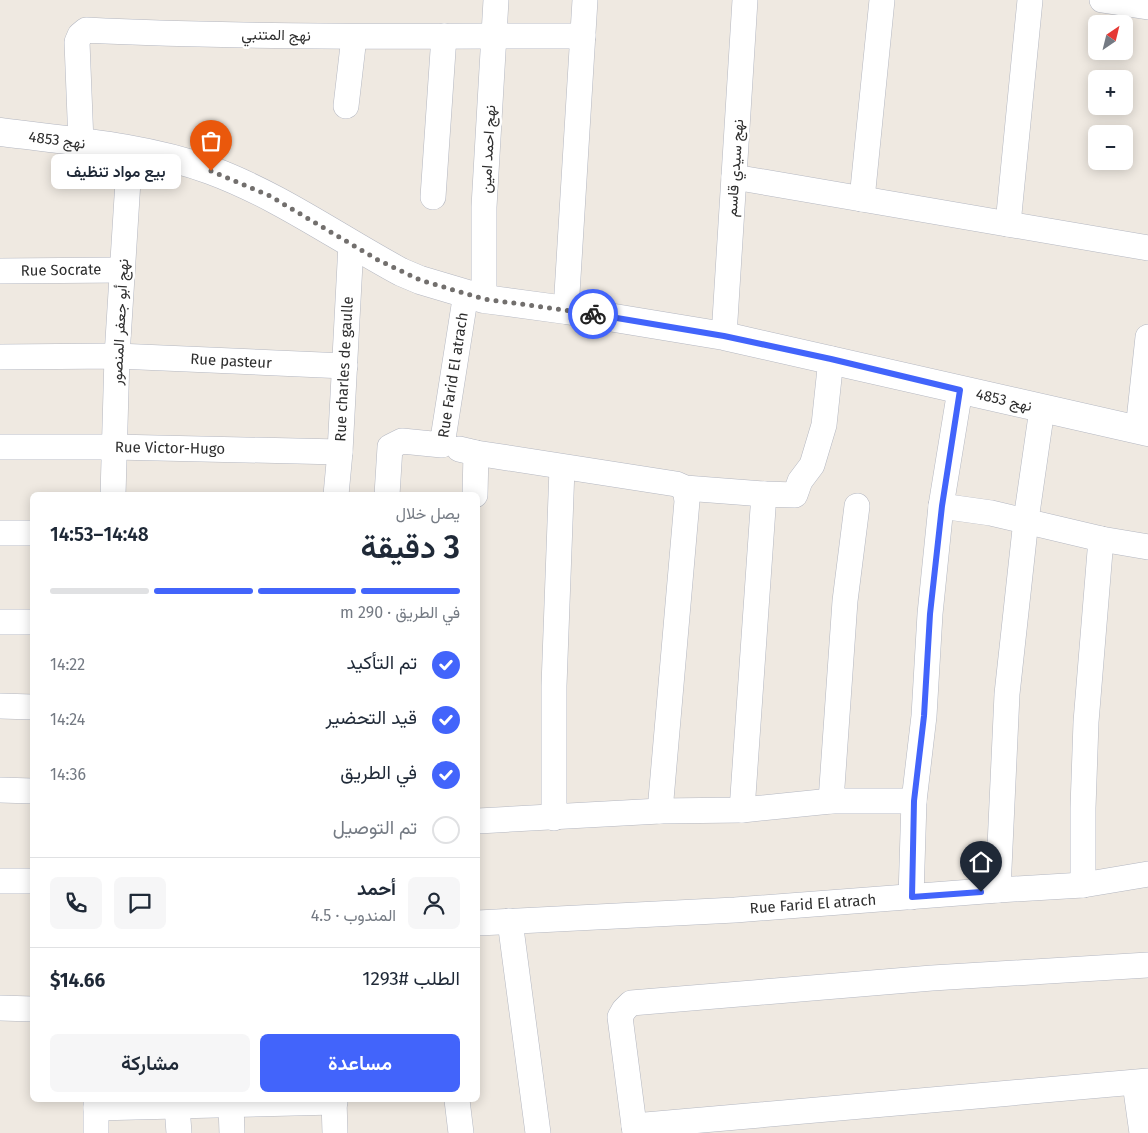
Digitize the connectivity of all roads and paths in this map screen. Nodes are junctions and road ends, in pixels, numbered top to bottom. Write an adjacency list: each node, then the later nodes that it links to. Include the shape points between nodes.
1 (496, 0): 9 (street, نهج احمد امين)
2 (585, 0): 10 (street)
3 (745, 0): 16 (street, نهج سيدي قاسم)
4 (882, 0): 18 (street)
5 (1030, 0): 19 (street)
6 (1102, 0): 7 (street)
7 (1148, 7)
8 (444, 36): 9 (street, نهج المتنبي); 11 (street, نهج المتنبي); 17 (street)
9 (495, 36): 10 (street, نهج المتنبي); 24 (street, نهج احمد امين)
10 (583, 36): 25 (street)
11 (354, 37): 12 (street); 14 (street, نهج المتنبي, via 86,30 77,42)
12 (346, 106)
13 (0, 132): 14 (street, نهج 4853)
14 (81, 143): 15 (street, نهج 4853)
15 (130, 149): 20 (street, نهج 4853, via 184,161 220,174 270,196); 22 (street, نهج أبو جعفر المنصور)
16 (734, 177): 18 (street); 26 (street, نهج سيدي قاسم)
17 (433, 197)
18 (862, 199): 19 (street)
19 (1008, 224): 21 (street)
20 (351, 244): 24 (street, نهج 4853, via 420,280); 31 (street, Rue charles de gaulle)
21 (1148, 248)
22 (122, 270): 23 (street, Rue Socrate); 28 (street, نهج أبو جعفر المنصور)
23 (0, 271)
24 (475, 296): 25 (street, نهج 4853); 35 (street, Rue Farid El atrach)
25 (566, 310): 26 (street, نهج 4853)
26 (724, 336): 30 (street, نهج 4853)
27 (1148, 337): 34 (street)
28 (117, 356): 29 (street, Rue pasteur); 31 (street, Rue pasteur); 37 (street, نهج أبو جعفر المنصور)
29 (0, 357)
30 (831, 359): 32 (street, نهج 4853); 46 (street, via 824,425 812,465 800,481 795,495)
31 (345, 366): 38 (street, Rue charles de gaulle)
32 (960, 390): 33 (street, نهج 4853); 48 (street)
33 (1042, 409): 34 (street, نهج 4853); 49 (street)
34 (1143, 431)
35 (442, 445): 39 (street); 44 (street, Rue Farid El atrach, via 402,441 390,447)
36 (0, 447): 37 (street, Rue Victor-Hugo)
37 (114, 447): 38 (street, Rue Victor-Hugo); 42 (street, نهج أبو جعفر المنصور)
38 (340, 452): 43 (street, Rue charles de gaulle)
39 (476, 453): 40 (street); 45 (street)
40 (562, 468): 41 (street, via 676,484); 64 (street, via 554,686)
41 (685, 488): 46 (street); 63 (street, via 687,501)
42 (113, 492)
43 (336, 492)
44 (387, 492)
45 (475, 492)
46 (764, 494): 62 (street)
47 (857, 506): 60 (street, via 845,601)
48 (942, 506): 49 (street); 61 (street)
49 (1026, 520): 52 (street); 70 (street, via 1007,694)
50 (0, 533): 51 (street)
51 (30, 533)
52 (1101, 539): 53 (street); 69 (street, via 1086,722)
53 (1148, 547)
54 (0, 622): 55 (street)
55 (30, 622)
56 (0, 706): 57 (street)
57 (30, 707)
58 (0, 790): 59 (street)
59 (30, 791)
60 (831, 801): 61 (street); 62 (street)
61 (914, 801): 71 (street)
62 (742, 810): 63 (street)
63 (660, 811): 64 (street)
64 (554, 818): 65 (street)
65 (480, 821)
66 (1148, 874): 69 (street, Rue Farid El atrach)
67 (0, 881): 68 (street)
68 (30, 881)
69 (1083, 885): 70 (street, Rue Farid El atrach)
70 (998, 890): 71 (street, Rue Farid El atrach)
71 (912, 897): 72 (street, Rue Farid El atrach)
72 (510, 921): 73 (street, Rue Farid El atrach); 90 (street)
73 (480, 922)
74 (1148, 965): 84 (street, via 932,978 632,1003 620,1017)
75 (0, 1008): 76 (street)
76 (30, 1009)
77 (1141, 1082): 84 (street); 91 (street)
78 (308, 1102): 82 (street)
79 (334, 1102): 88 (street)
80 (457, 1102): 89 (street)
81 (96, 1104): 83 (street); 85 (street)
82 (231, 1105): 83 (street); 87 (street)
83 (177, 1106): 86 (street)
84 (635, 1129)
85 (96, 1133)
86 (179, 1133)
87 (232, 1133)
88 (335, 1133)
89 (461, 1133)
90 (538, 1133)
91 (1142, 1133)

